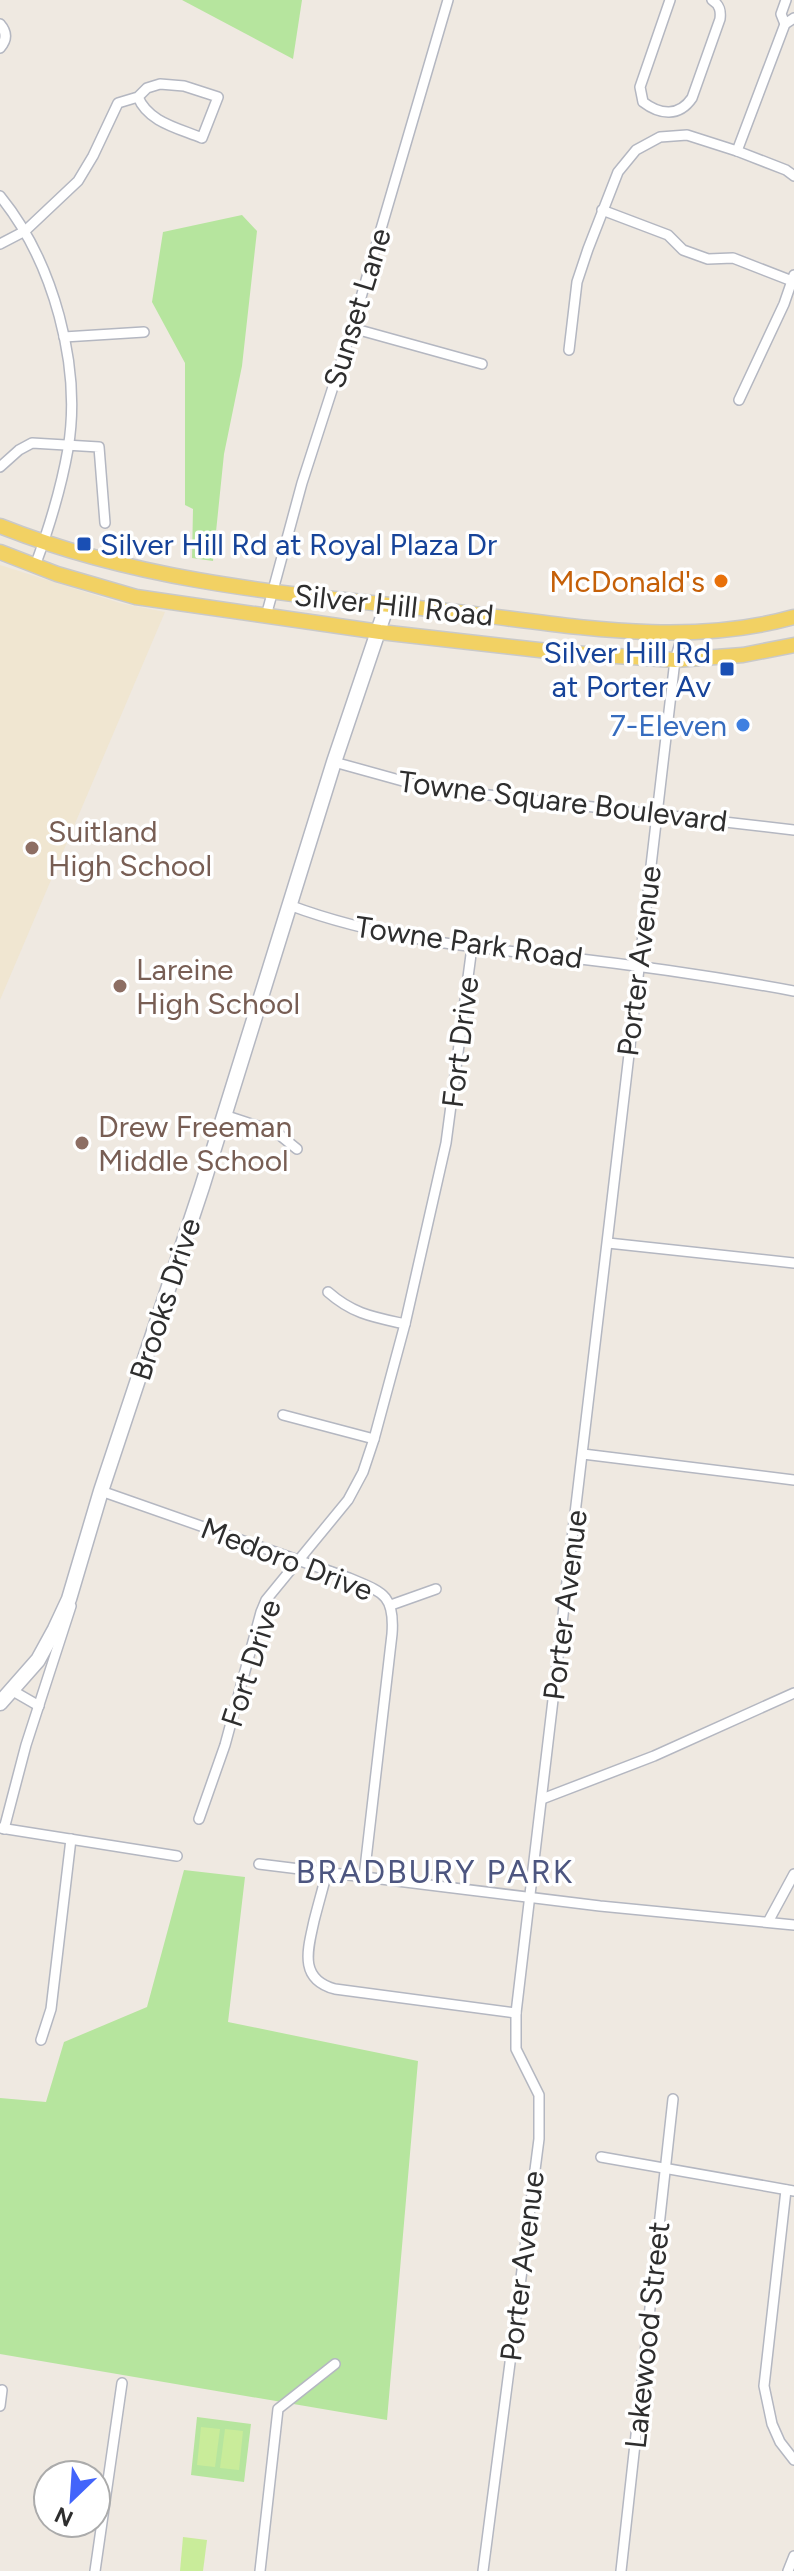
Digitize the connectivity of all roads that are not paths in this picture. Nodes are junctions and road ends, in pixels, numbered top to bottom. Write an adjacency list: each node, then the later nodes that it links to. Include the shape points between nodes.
1 (448, 0): 18 (street, Sunset Lane)
2 (670, 0): 9 (street, via 640,87 643,102)
3 (712, 0): 9 (street, via 721,11 720,19 692,98 686,107)
4 (786, 0): 5 (street, via 781,14)
5 (790, 21): 11 (street)
6 (0, 24): 7 (street, via 6,39)
7 (0, 48)
8 (138, 97): 8 (street, via 147,88 169,84 218,97 202,138 149,116); 15 (street, via 118,103 84,173)
9 (669, 113): 10 (street)
10 (671, 135): 11 (street); 14 (street, via 649,141 627,158)
11 (737, 151): 12 (street)
12 (794, 176)
13 (0, 196): 15 (street)
14 (602, 210): 17 (street, via 668,235 696,255 733,258); 21 (street, via 577,282)
15 (25, 231): 16 (street); 20 (street)
16 (0, 244)
17 (793, 278): 23 (street)
18 (352, 328): 22 (street); 31 (street, Sunset Lane)
19 (144, 332): 20 (street)
20 (64, 337): 24 (street)
21 (569, 350)
22 (482, 364)
23 (739, 400)
24 (69, 446): 25 (street, via 32,443); 26 (street, via 99,447); 28 (street)
25 (0, 467)
26 (105, 523)
27 (0, 526): 28 (main road, Silver Hill Road)
28 (44, 543): 30 (street); 31 (main road, Silver Hill Road, via 142,570)
29 (0, 552): 30 (main road, Silver Hill Road)
30 (35, 566): 33 (main road, Silver Hill Road, via 136,597)
31 (273, 591): 32 (main road, Silver Hill Road); 33 (street, Sunset Lane)
32 (387, 605): 35 (street, Brooks Drive); 36 (main road, Silver Hill Road)
33 (266, 616): 35 (main road, Silver Hill Road)
34 (794, 617): 36 (main road, Silver Hill Road, via 754,627)
35 (380, 632): 38 (main road, Silver Hill Road); 39 (street, Brooks Drive)
36 (683, 633): 38 (street, Porter Avenue)
37 (794, 645): 38 (main road, Silver Hill Road)
38 (675, 660): 40 (street, Porter Avenue)
39 (334, 762): 40 (street, Towne Square Boulevard, via 428,788); 42 (street, Brooks Drive)
40 (657, 815): 41 (street, Towne Square Boulevard); 44 (street, Porter Avenue)
41 (794, 830)
42 (289, 905): 43 (street, Towne Park Road, via 373,932); 46 (street, Brooks Drive)
43 (472, 947): 44 (street, Towne Park Road); 51 (street, Fort Drive, via 446,1143)
44 (638, 966): 45 (street, Towne Park Road); 48 (street, Porter Avenue)
45 (794, 991)
46 (224, 1115): 47 (street, via 276,1132); 56 (street, Brooks Drive)
47 (297, 1149)
48 (608, 1243): 49 (street); 54 (street, Porter Avenue)
49 (794, 1263)
50 (328, 1292): 51 (street, via 355,1311)
51 (405, 1324): 53 (street, Fort Drive)
52 (283, 1415): 53 (street)
53 (374, 1439): 57 (street, Fort Drive, via 348,1500)
54 (583, 1454): 55 (street); 65 (street, Porter Avenue)
55 (794, 1480)
56 (101, 1491): 57 (street, Medoro Drive); 58 (street, Brooks Drive)
57 (298, 1560): 60 (street, Medoro Drive, via 378,1590); 66 (street, Fort Drive, via 271,1591 261,1612)
58 (77, 1575): 61 (street, Brooks Drive, via 47,1646); 64 (street)
59 (436, 1589): 60 (street)
60 (391, 1605): 73 (street, Medoro Drive)
61 (13, 1691): 63 (street, Brooks Drive); 64 (street)
62 (794, 1693): 65 (street)
63 (0, 1703)
64 (39, 1706): 67 (street)
65 (542, 1799): 74 (street, Porter Avenue)
66 (199, 1819)
67 (2, 1828): 68 (street)
68 (71, 1839): 69 (street); 78 (street, via 51,2009)
69 (177, 1856)
70 (259, 1864): 71 (street)
71 (327, 1872): 73 (street); 77 (street, via 307,1950 310,1970 319,1981 335,1989)
72 (794, 1874): 75 (street)
73 (364, 1877): 74 (street)
74 (530, 1897): 75 (street); 77 (street, Porter Avenue)
75 (768, 1922): 76 (street)
76 (794, 1925)
77 (516, 2013): 91 (street, Porter Avenue, via 516,2049 539,2095 539,2139)
78 (41, 2040)
79 (673, 2099): 81 (street, Lakewood Street)
80 (601, 2157): 81 (street)
81 (666, 2170): 82 (street); 92 (street, Lakewood Street)
82 (790, 2191): 87 (street, via 764,2386 772,2424)
83 (335, 2364): 90 (street, via 278,2409)
84 (122, 2383): 89 (street)
85 (2, 2390): 86 (street)
86 (0, 2406)
87 (794, 2460)
88 (794, 2556): 93 (street)
89 (95, 2571)
90 (260, 2571)
91 (483, 2571)
92 (621, 2571)
93 (788, 2571)

